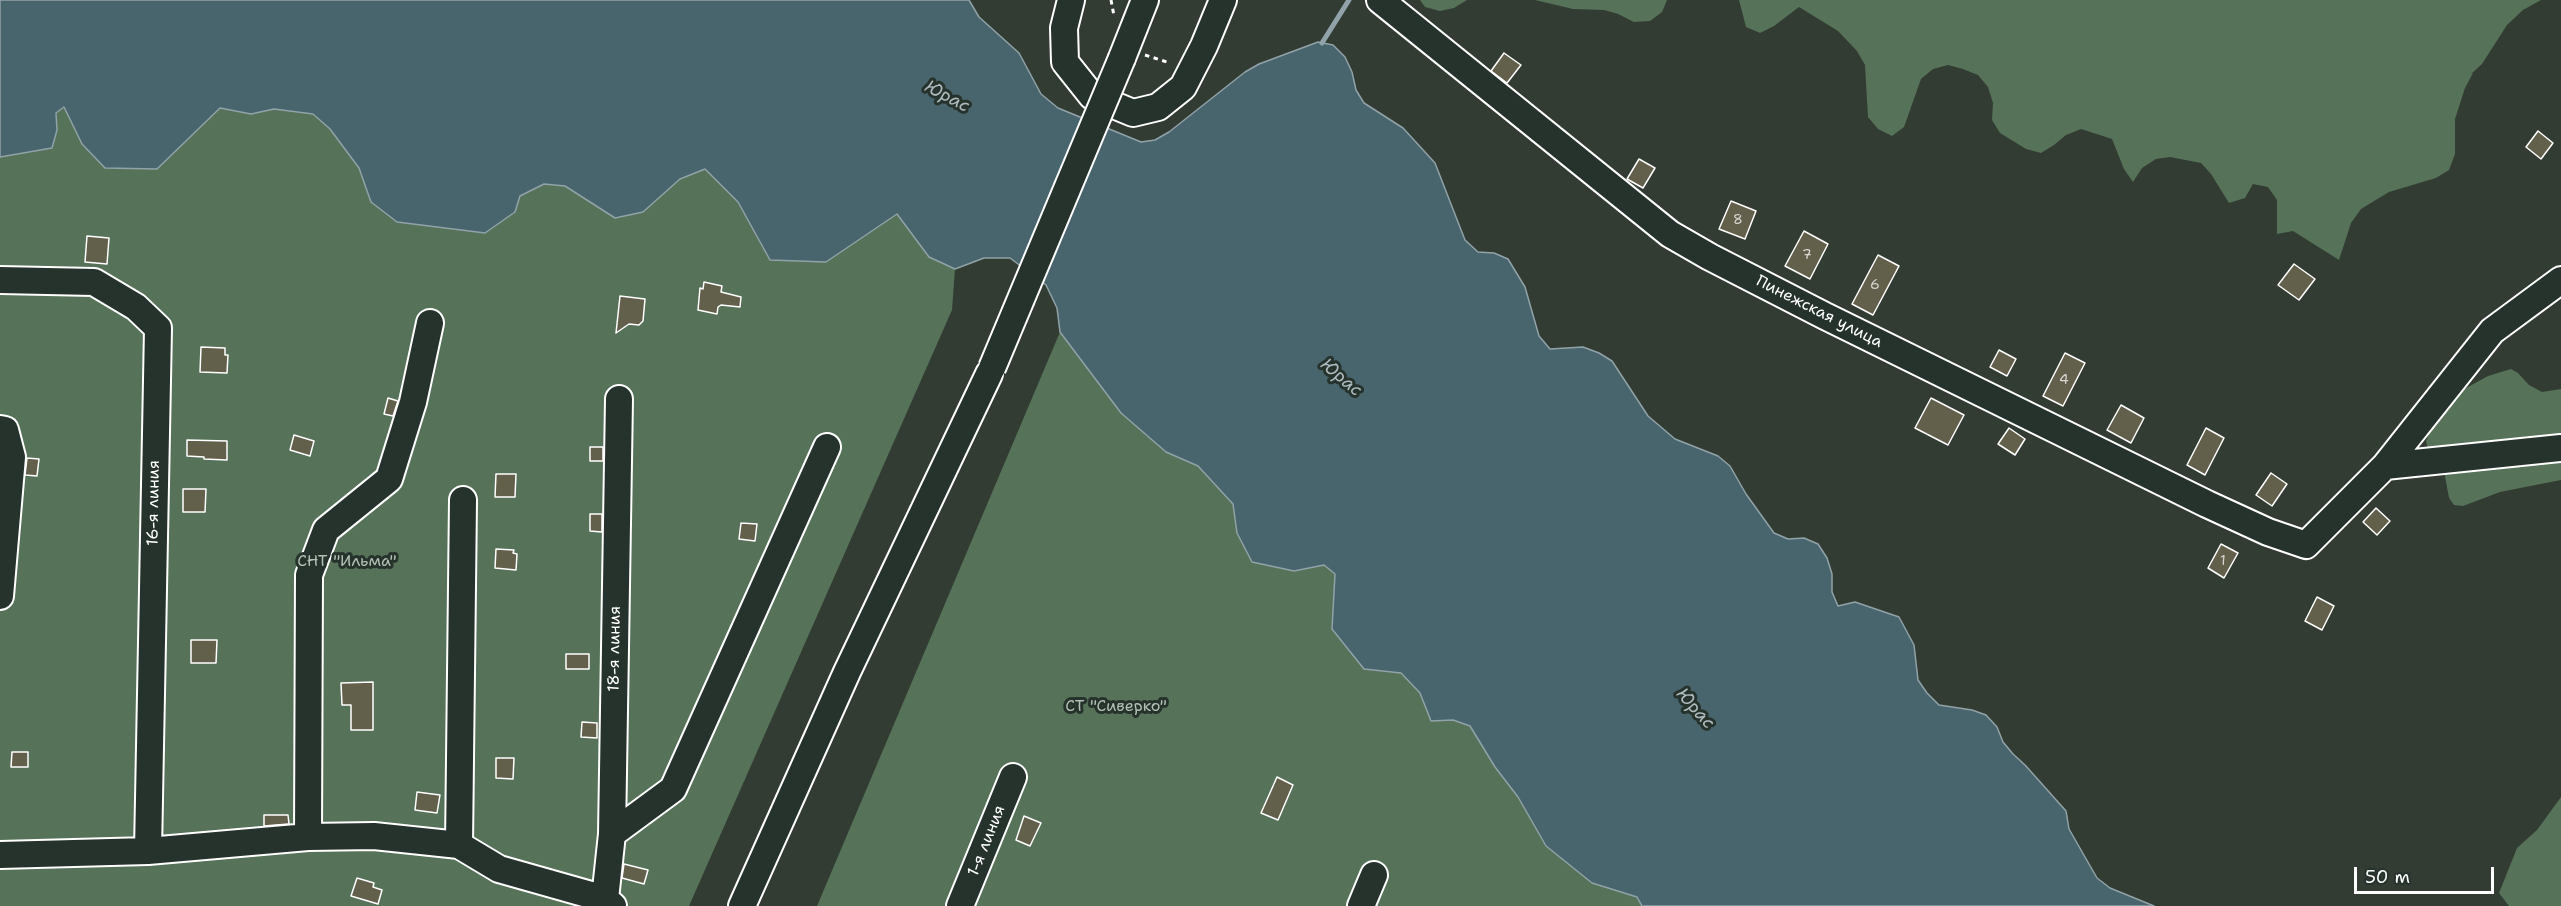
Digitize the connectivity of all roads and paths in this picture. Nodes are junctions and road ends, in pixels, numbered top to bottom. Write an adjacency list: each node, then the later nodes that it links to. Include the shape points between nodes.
1 (1071, 0): 3 (street, via 1064,28 1065,62 1092,96 1133,113 1158,107 1183,87)
2 (1145, 0): 5 (street)
3 (1223, 0)
4 (1380, 0): 14 (street, Пинежская улица, via 1680,240 1825,316 2207,504 2306,545)
5 (1130, 55): 6 (path); 25 (street, bridge, via 990,371 847,672)
6 (1172, 64)
7 (0, 280): 21 (street, 16-я линия, via 94,282 136,307 158,328)
8 (2561, 280): 14 (street, via 2492,331)
9 (430, 323): 19 (street, via 413,402 389,479 326,530 309,575)
10 (619, 399): 18 (street, 18-я линия)
11 (0, 429): 16 (street, via 4,430 12,456)
12 (827, 447): 18 (street, via 673,789)
13 (2561, 448): 14 (street)
14 (2385, 466)
15 (463, 500): 20 (street)
16 (0, 596)
17 (1013, 777): 26 (street, 1-я линия)
18 (612, 834): 24 (street, 18-я линия)
19 (308, 837): 20 (street, via 374,836); 21 (street)
20 (459, 845): 24 (street, via 499,869)
21 (148, 851): 22 (street)
22 (0, 855)
23 (1374, 875): 27 (street)
24 (609, 902)
25 (742, 906)
26 (960, 906)
27 (1361, 906)

